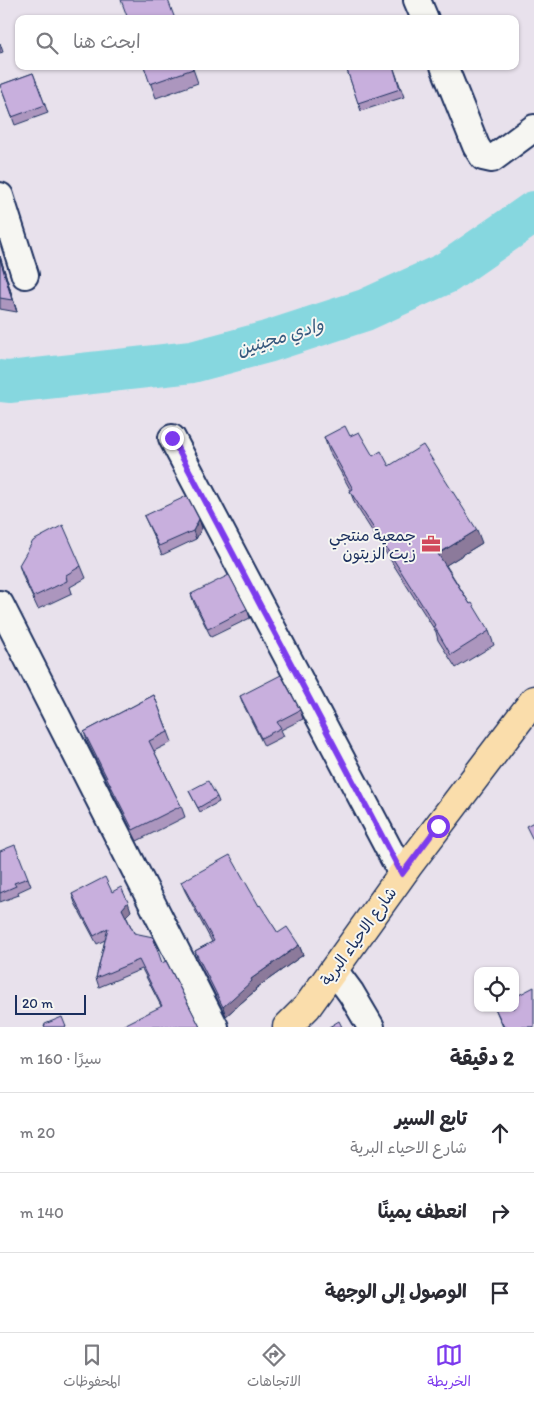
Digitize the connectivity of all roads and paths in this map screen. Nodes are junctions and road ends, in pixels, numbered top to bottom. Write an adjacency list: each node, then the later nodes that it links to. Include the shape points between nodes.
1 (417, 0): 2 (street)
2 (423, 15)
3 (446, 70): 4 (street, via 483,157 492,159)
4 (534, 128)
5 (0, 196): 6 (street)
6 (24, 275)
7 (172, 438): 10 (street)
8 (0, 604): 12 (street)
9 (534, 700): 10 (main road, شارع الاحياء البرية)
10 (402, 874): 11 (main road, شارع الاحياء البرية)
11 (334, 970): 13 (main road, شارع الاحياء البرية, via 307,1007); 14 (street)
12 (215, 1027)
13 (287, 1027)
14 (371, 1027)

